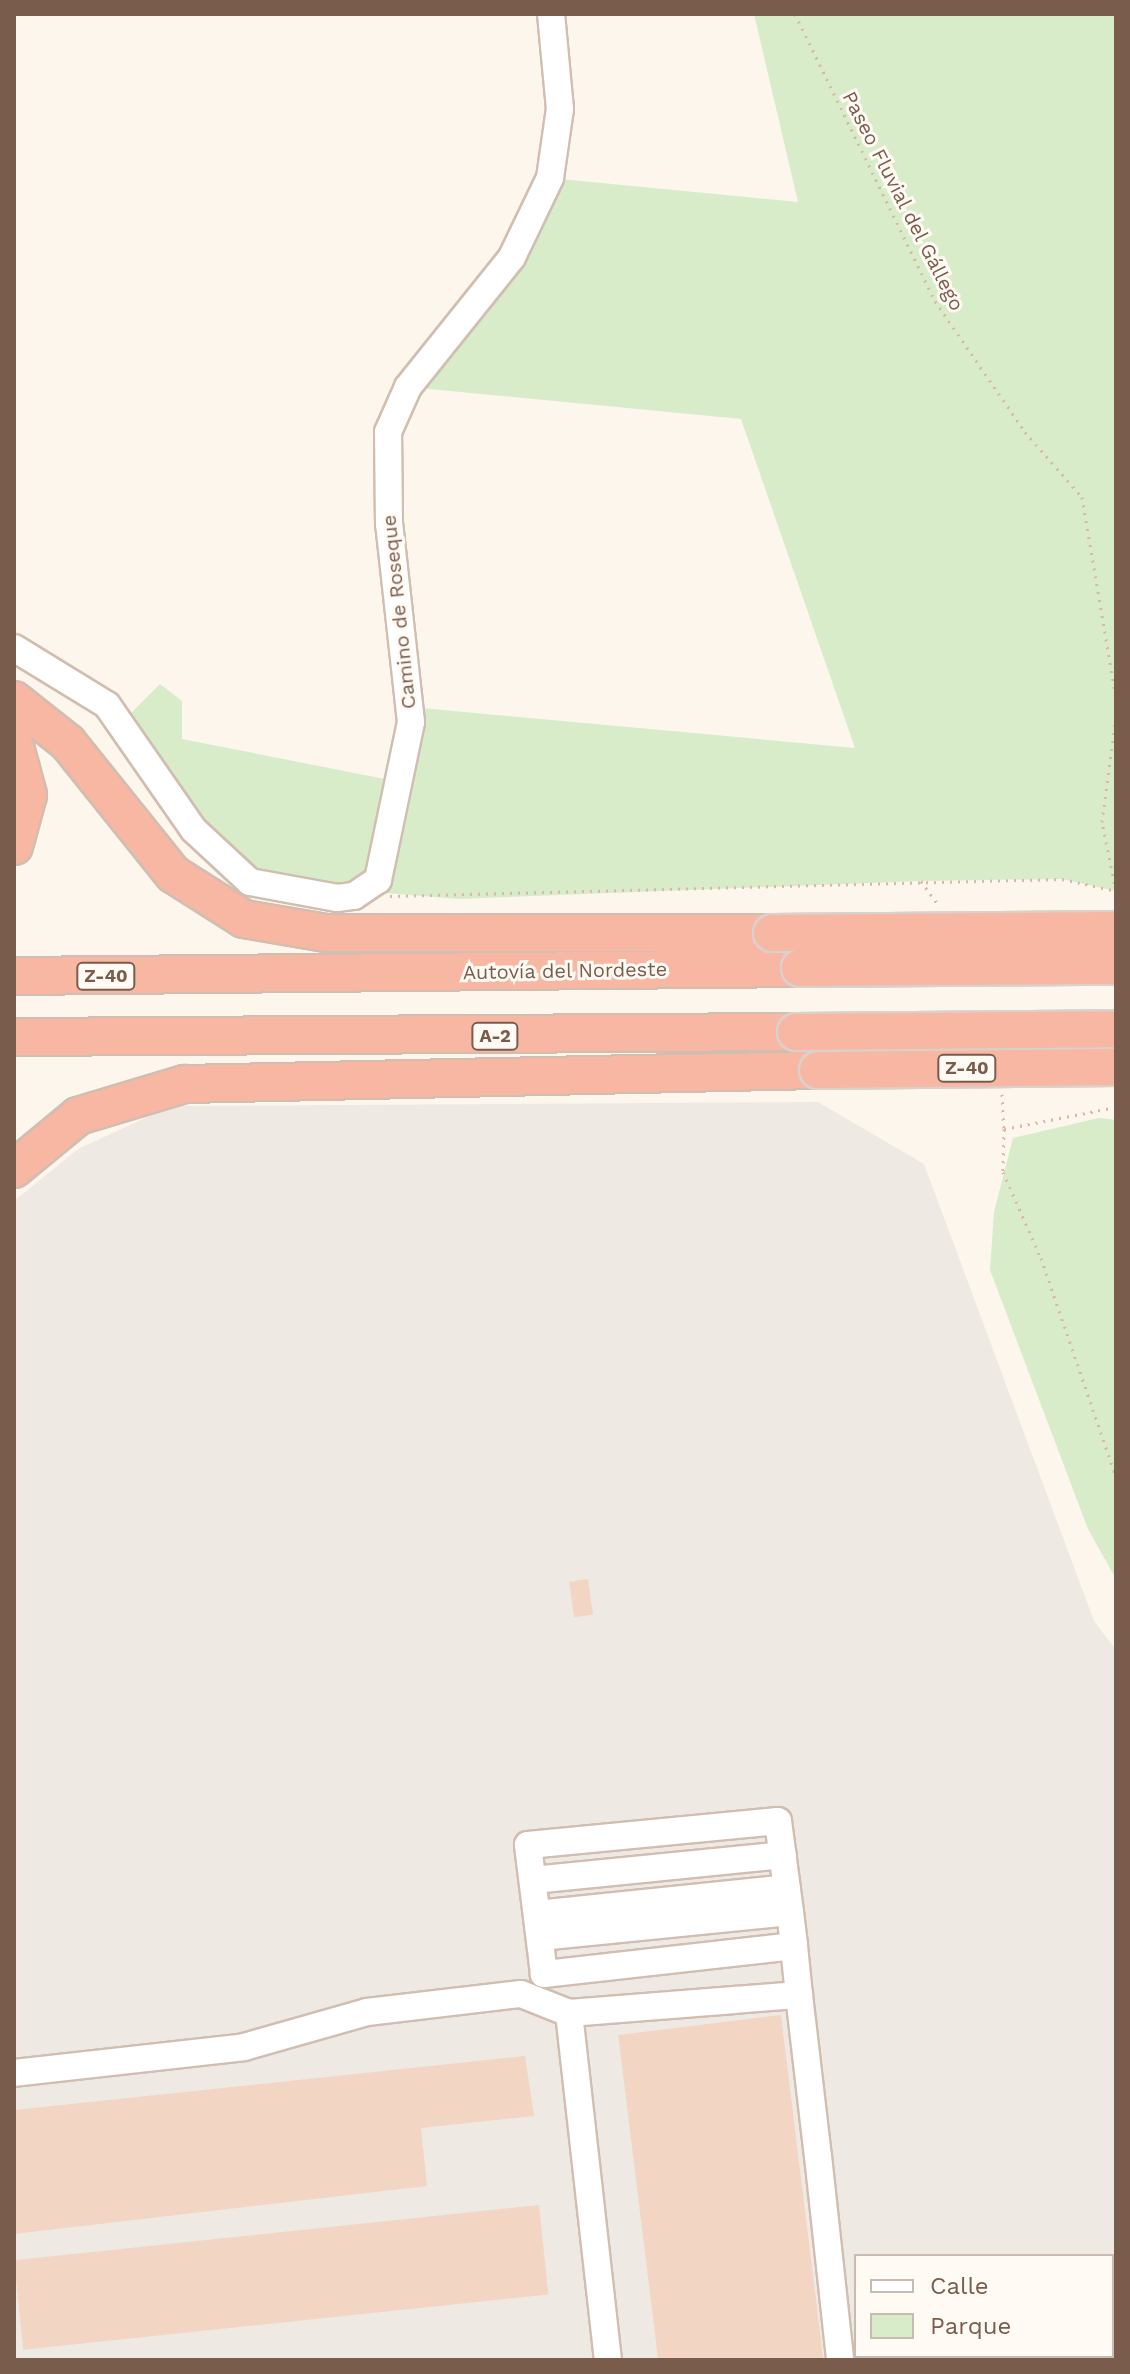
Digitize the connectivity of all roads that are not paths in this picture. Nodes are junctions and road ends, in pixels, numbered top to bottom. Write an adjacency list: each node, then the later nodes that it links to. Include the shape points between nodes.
1 (551, 14): 2 (street, Camino de Roseque, via 560,109 550,178 512,257 408,387 388,432 389,524 411,722 388,853 367,891 307,897 250,882 194,830 107,705)
2 (14, 648)
3 (14, 700): 7 (highway, via 68,743 173,874 244,919 326,933)
4 (14, 743): 5 (highway, via 28,795)
5 (14, 846)
6 (1116, 930): 7 (highway, bridge)
7 (772, 933): 9 (highway, via 552,948 242,954)
8 (1116, 966): 9 (highway, Autovía del Nordeste, bridge)
9 (199, 975): 10 (highway, Autovía del Nordeste / Z-40)
10 (14, 976)
11 (1116, 1029): 12 (highway, A-2, bridge)
12 (193, 1036): 13 (highway, Z-40); 15 (highway, Z-40, via 332,1056 643,1061)
13 (14, 1037)
14 (1116, 1067): 15 (highway, Z-40, bridge)
15 (735, 1071): 16 (highway, via 185,1084 78,1116)
16 (14, 1169)
17 (783, 1855): 18 (street); 18 (street, via 778,1821 528,1845); 19 (street)
18 (533, 1880): 20 (street)
19 (788, 1900): 20 (street); 21 (street)
20 (538, 1925): 21 (street, via 544,1974)
21 (794, 1946): 22 (street)
22 (799, 1995): 23 (street); 26 (street)
23 (569, 2013): 24 (street, via 521,1994 367,2012 244,2047); 25 (street)
24 (14, 2073)
25 (608, 2360)
26 (840, 2360)

